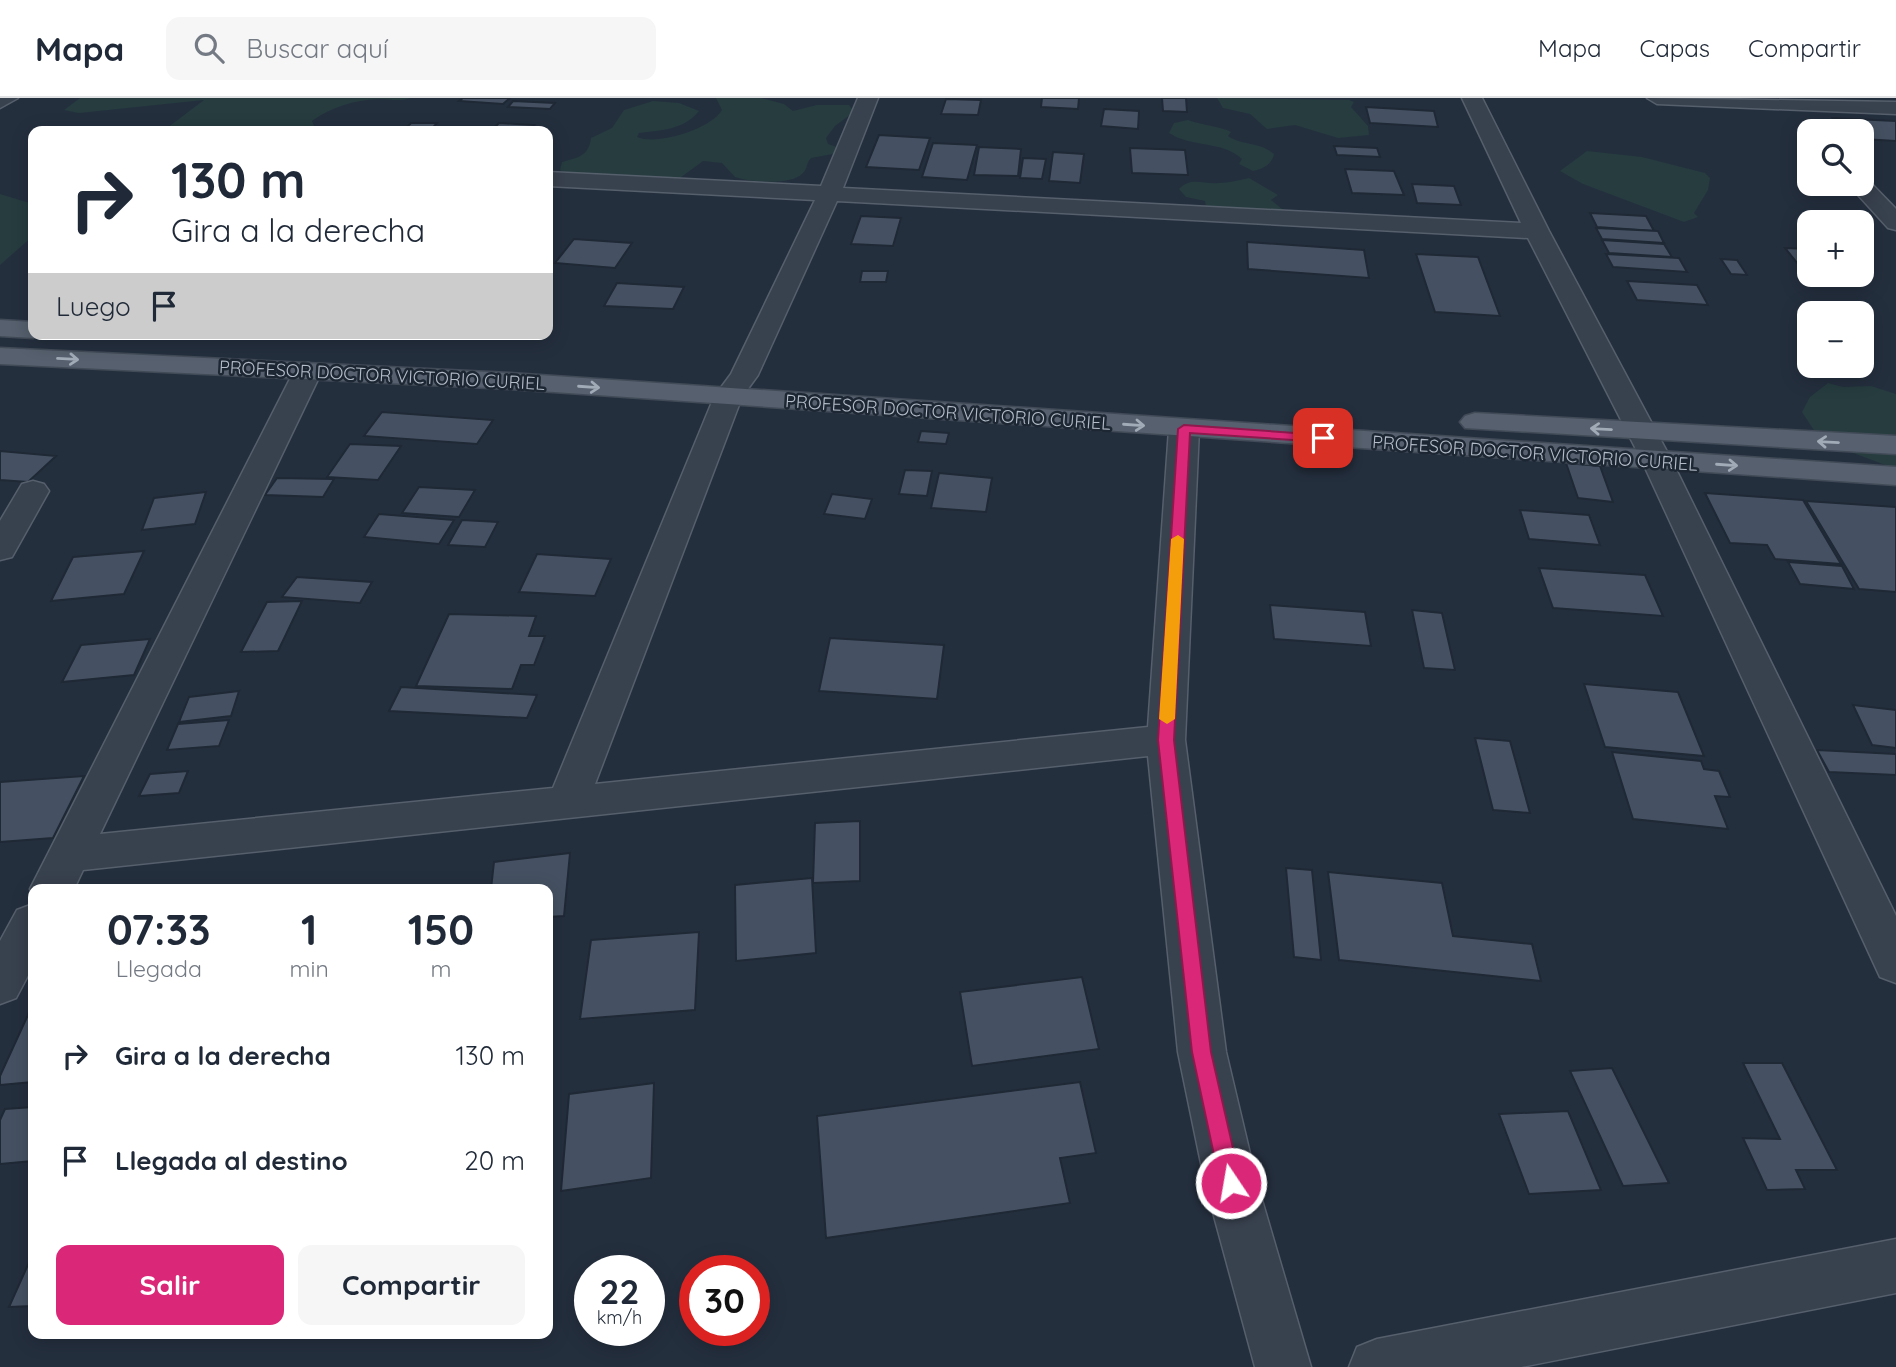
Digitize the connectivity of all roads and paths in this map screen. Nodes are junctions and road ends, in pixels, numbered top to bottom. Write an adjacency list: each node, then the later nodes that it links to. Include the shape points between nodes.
1 (8, 98): 6 (street)
2 (868, 98): 10 (street)
3 (1472, 98): 13 (street)
4 (1657, 98): 5 (street)
5 (1781, 100): 7 (street); 8 (street)
6 (0, 102)
7 (1896, 108)
8 (1798, 119)
9 (553, 179): 10 (street)
10 (828, 196): 13 (street); 19 (street)
11 (1870, 196): 12 (street)
12 (1896, 223)
13 (1537, 232): 21 (street)
14 (0, 328): 15 (main road)
15 (28, 330)
16 (180, 340): 19 (main road, PROFESOR DOCTOR VICTORIO CURIEL)
17 (0, 356): 18 (main road, PROFESOR DOCTOR VICTORIO CURIEL, one-way to 18)
18 (308, 371): 19 (main road, PROFESOR DOCTOR VICTORIO CURIEL, one-way to 19); 29 (street)
19 (736, 386): 20 (main road, PROFESOR DOCTOR VICTORIO CURIEL, one-way to 20); 21 (main road, PROFESOR DOCTOR VICTORIO CURIEL, one-way to 19); 28 (street)
20 (1184, 429): 23 (main road, PROFESOR DOCTOR VICTORIO CURIEL); 27 (street)
21 (1639, 431): 22 (main road, PROFESOR DOCTOR VICTORIO CURIEL, one-way to 21); 23 (street)
22 (1896, 445)
23 (1657, 461): 24 (main road, PROFESOR DOCTOR VICTORIO CURIEL, one-way to 24); 32 (street)
24 (1896, 477)
25 (0, 494): 26 (street, via 33,491)
26 (0, 549)
27 (1166, 740): 28 (street); 35 (street, via 1202,1052 1231,1183)
28 (568, 801): 29 (street)
29 (71, 854): 30 (street)
30 (55, 884)
31 (28, 932): 33 (street)
32 (1896, 962)
33 (0, 984)
34 (1896, 1266): 36 (street)
35 (1283, 1367)
36 (1377, 1367)

